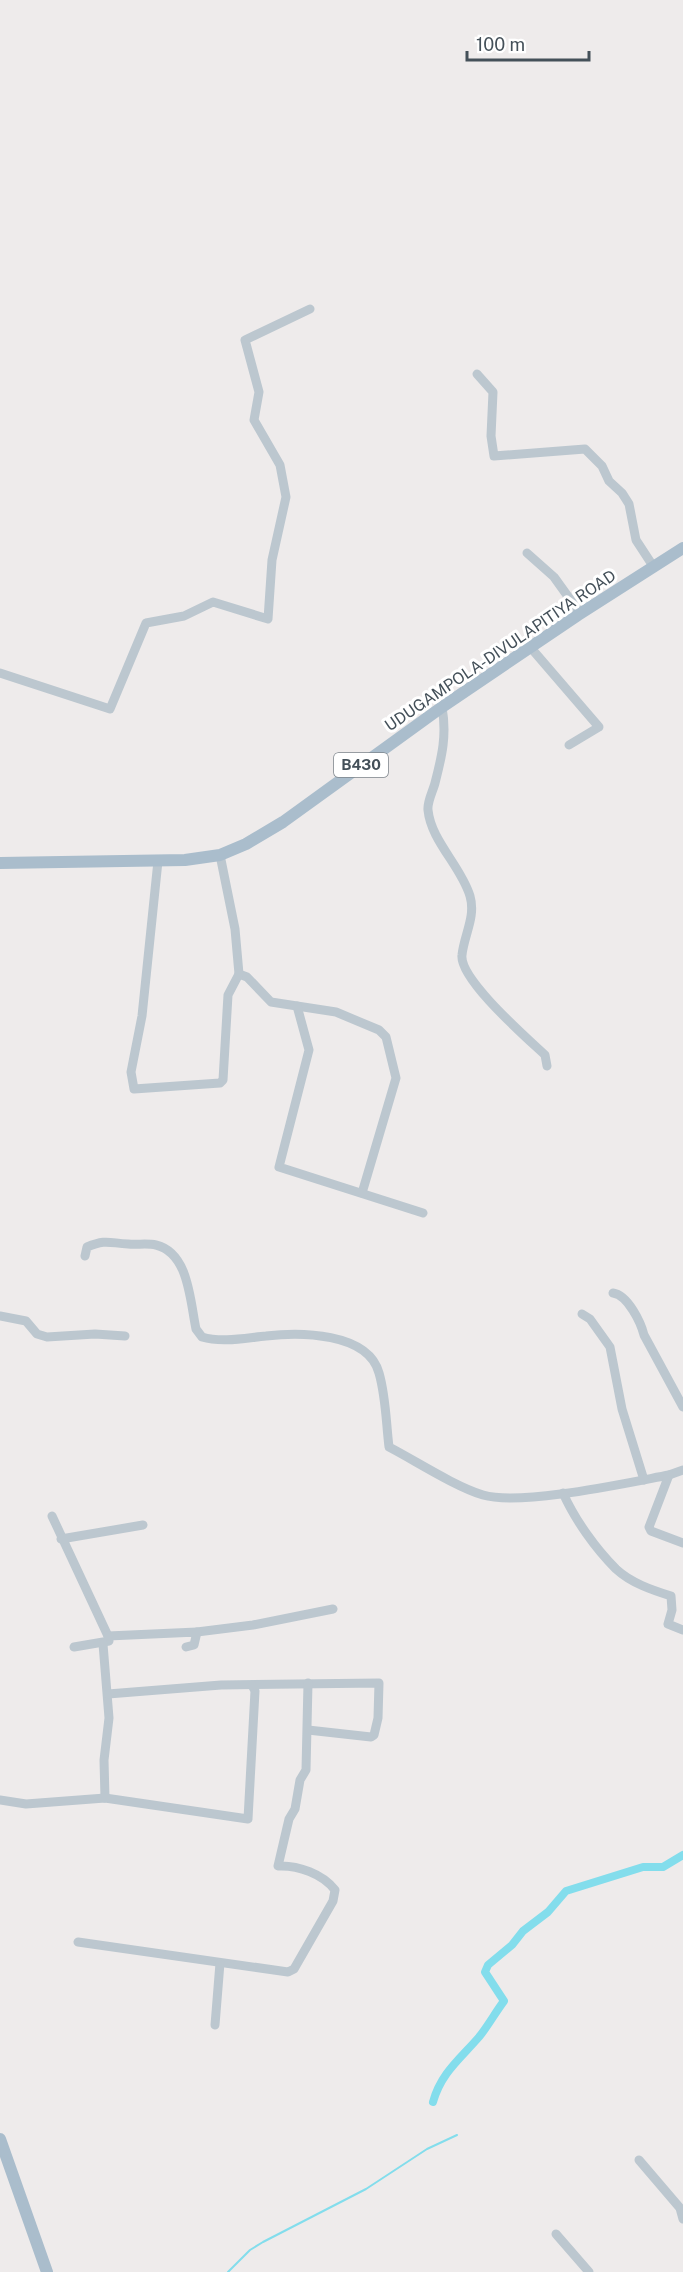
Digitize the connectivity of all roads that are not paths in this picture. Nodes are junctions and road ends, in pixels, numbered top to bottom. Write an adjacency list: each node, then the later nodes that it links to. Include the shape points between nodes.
1 (309, 309): 8 (street, via 245,340 259,392 254,420 280,465 286,497 272,560 268,618 213,602 184,616 146,623 110,709)
2 (477, 374): 5 (street, via 493,392 494,456 585,449 629,504 636,540)
3 (683, 548): 5 (main road, UDUGAMPOLA-DIVULAPITIYA ROAD / B430)
4 (527, 553): 6 (street, via 554,577)
5 (653, 566): 6 (main road, UDUGAMPOLA-DIVULAPITIYA ROAD / B430)
6 (578, 615): 7 (main road, UDUGAMPOLA-DIVULAPITIYA ROAD / B430)
7 (531, 648): 9 (main road, UDUGAMPOLA-DIVULAPITIYA ROAD / B430); 10 (street, via 599,727)
8 (0, 673)
9 (442, 707): 11 (main road, UDUGAMPOLA-DIVULAPITIYA ROAD / B430, via 283,822); 16 (street, via 446,735 428,809 435,832 471,898 470,928 461,956 464,968 484,996 545,1056)
10 (569, 745)
11 (220, 855): 12 (main road, UDUGAMPOLA-DIVULAPITIYA ROAD / B430); 14 (street, via 235,929)
12 (158, 861): 13 (main road, UDUGAMPOLA-DIVULAPITIYA ROAD / B430); 14 (street, via 142,1016 131,1072 134,1089 189,1087 223,1080 228,995)
13 (0, 863)
14 (239, 974): 15 (street, via 247,977 271,1002)
15 (297, 1006): 17 (street, via 309,1050 279,1167); 17 (street, via 336,1012 379,1030 386,1037 396,1078)
16 (547, 1066)
17 (362, 1193): 18 (street)
18 (423, 1213)
19 (85, 1256): 28 (street, via 87,1246 104,1240 154,1244 171,1250 181,1263 196,1329 202,1337 233,1339 299,1332 345,1341 369,1356 379,1372 389,1447 483,1495 505,1498)
20 (613, 1293): 24 (street, via 623,1299 641,1323)
21 (582, 1314): 27 (street, via 610,1347 622,1409)
22 (0, 1316): 23 (street, via 26,1321 37,1334 47,1337)
23 (125, 1336)
24 (683, 1407)
25 (683, 1470): 26 (street)
26 (669, 1475): 27 (street); 32 (street, via 649,1527)
27 (644, 1480): 28 (street)
28 (563, 1493): 34 (street, via 579,1522 617,1570 644,1587 671,1596 668,1624)
29 (52, 1516): 31 (street)
30 (143, 1525): 31 (street)
31 (61, 1539): 36 (street)
32 (683, 1543)
33 (333, 1609): 35 (street)
34 (683, 1630)
35 (197, 1632): 36 (street); 38 (street, via 194,1645)
36 (106, 1640): 37 (street); 41 (street)
37 (74, 1647)
38 (186, 1647)
39 (308, 1683): 40 (street); 42 (street); 42 (street, via 379,1683 378,1718 371,1737)
40 (252, 1685): 41 (street); 43 (street, via 255,1690 248,1819)
41 (108, 1694): 43 (street)
42 (308, 1730): 46 (street, via 306,1770 278,1866 300,1868 329,1881 335,1890 333,1901 294,1969 288,1972)
43 (105, 1798): 44 (street, via 26,1804)
44 (0, 1800)
45 (78, 1942): 46 (street)
46 (220, 1963): 47 (street)
47 (215, 2025)
48 (0, 2139): 52 (main road)
49 (639, 2160): 50 (street, via 680,2208)
50 (683, 2219)
51 (556, 2234): 53 (street)
52 (47, 2272)
53 (589, 2272)

